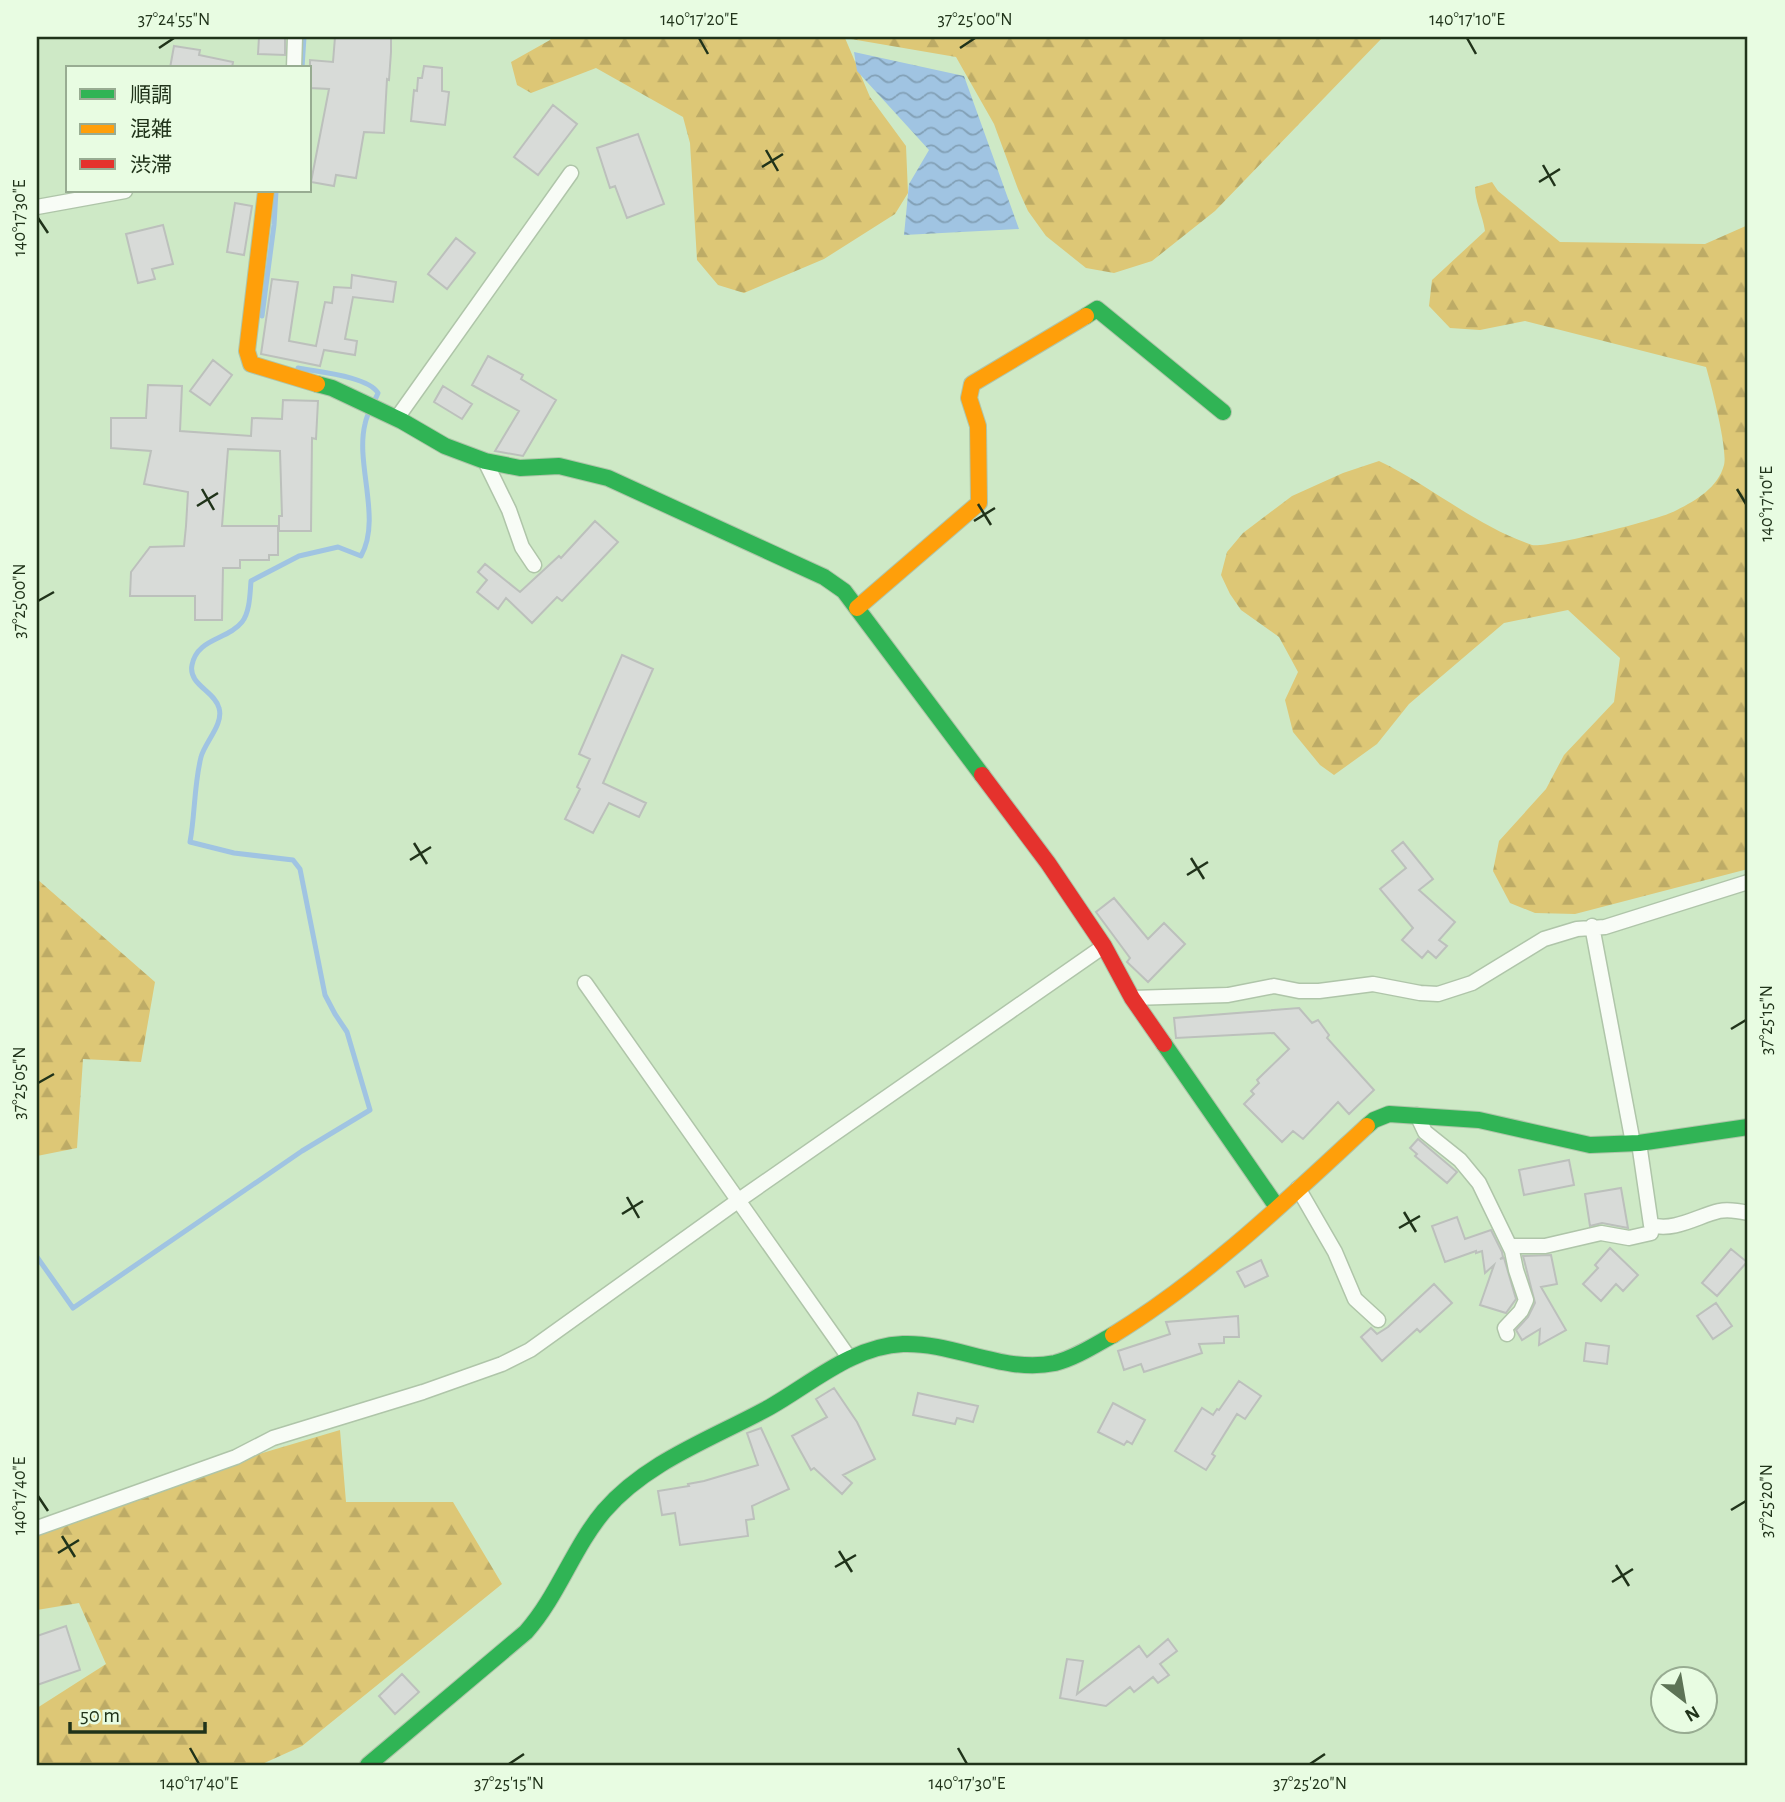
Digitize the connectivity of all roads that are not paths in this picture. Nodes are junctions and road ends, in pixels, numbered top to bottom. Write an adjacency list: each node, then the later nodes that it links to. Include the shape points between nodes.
1 (295, 37): 2 (street)
2 (294, 66)
3 (571, 173): 8 (street)
4 (120, 192): 6 (street)
5 (266, 192): 8 (street, via 247,351 251,365 332,388)
6 (37, 207)
7 (1223, 412): 11 (street, via 1097,309 972,384 969,398 978,426 979,503)
8 (397, 418): 9 (street, via 445,446)
9 (485, 461): 10 (street); 11 (street, via 520,468 559,466 608,478 824,577)
10 (534, 565)
11 (857, 608): 14 (street, via 1048,863)
12 (1748, 882): 13 (street, via 1605,927)
13 (1592, 926): 16 (street, via 1544,939 1472,983 1438,993 1373,984 1319,991 1273,986 1228,995); 19 (street)
14 (1104, 946): 16 (street); 21 (street)
15 (585, 983): 21 (street)
16 (1132, 998): 22 (street)
17 (1417, 1115): 19 (street, via 1479,1120 1590,1145); 20 (street, via 1389,1114 1374,1120); 25 (street, via 1425,1132 1460,1160 1479,1184)
18 (1748, 1127): 19 (street)
19 (1636, 1143): 23 (street, via 1651,1225 1687,1222 1722,1211)
20 (1298, 1188): 22 (street); 26 (street, via 1356,1298)
21 (739, 1200): 28 (street); 29 (street, via 530,1350 502,1364 300,1428 236,1457)
22 (1277, 1207): 28 (street, via 1146,1315 1069,1359 1036,1365 1009,1363 895,1343)
23 (1748, 1213)
24 (1651, 1233): 25 (street, via 1629,1238 1601,1233 1545,1246)
25 (1510, 1246): 27 (street, via 1525,1306 1506,1328)
26 (1378, 1320)
27 (1507, 1334)
28 (850, 1359): 30 (street, via 664,1464 624,1492 589,1531 530,1627)
29 (37, 1528)
30 (368, 1765)

